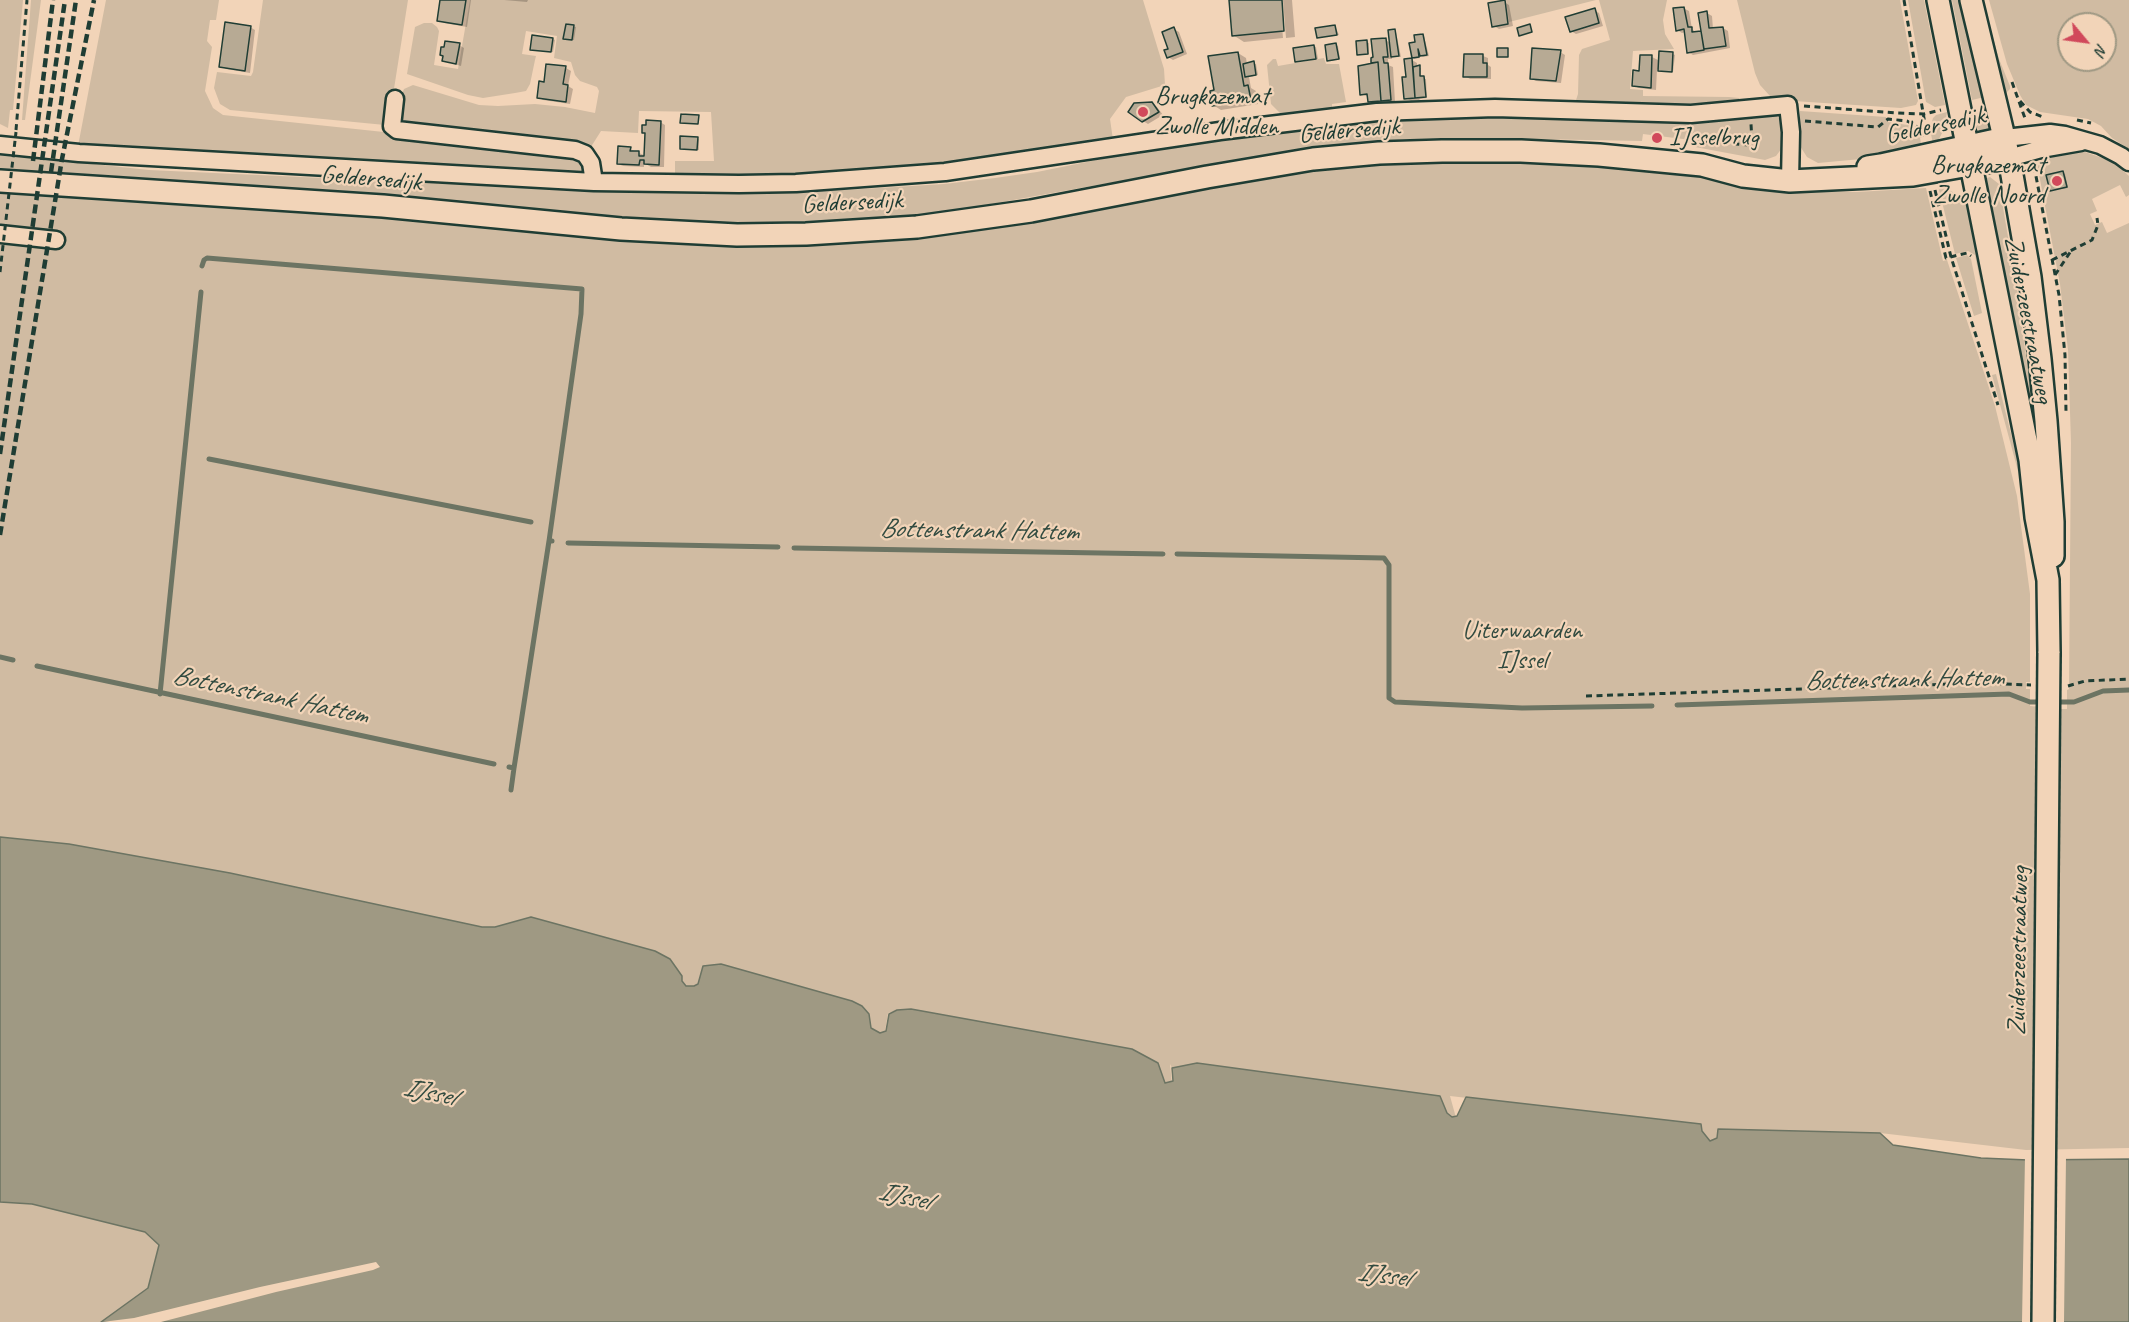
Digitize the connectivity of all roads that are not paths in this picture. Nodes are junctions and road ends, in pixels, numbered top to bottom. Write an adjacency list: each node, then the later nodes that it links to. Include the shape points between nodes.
1 (1938, 0): 6 (main road, Zuiderzeestraatweg)
2 (1971, 0): 5 (main road, Zuiderzeestraatweg)
3 (395, 99): 10 (street, Geldersedijk, via 392,126 397,130 575,150 585,154 591,163)
4 (0, 145): 10 (street, Geldersedijk, via 79,153)
5 (2007, 148): 6 (main road, Geldersedijk); 7 (street, Geldersedijk, via 2041,149 2090,141); 13 (main road, Zuiderzeestraatweg, via 2040,359 2053,522)
6 (1968, 156): 8 (main road, Geldersedijk, via 1895,177); 13 (main road, Zuiderzeestraatweg, via 2030,460)
7 (2129, 162)
8 (1790, 175): 9 (main road, Geldersedijk, via 1743,176 1702,165 1599,155 1521,151 1379,153 1303,161 1031,211 917,227 737,235 621,229 383,206); 10 (street, Geldersedijk, via 1788,105 1691,114 1495,108 1377,112 945,172 796,183)
9 (0, 181)
10 (594, 182)
11 (0, 234): 12 (street)
12 (56, 240)
13 (2048, 580): 14 (main road, Zuiderzeestraatweg, bridge)
14 (2043, 1322)

